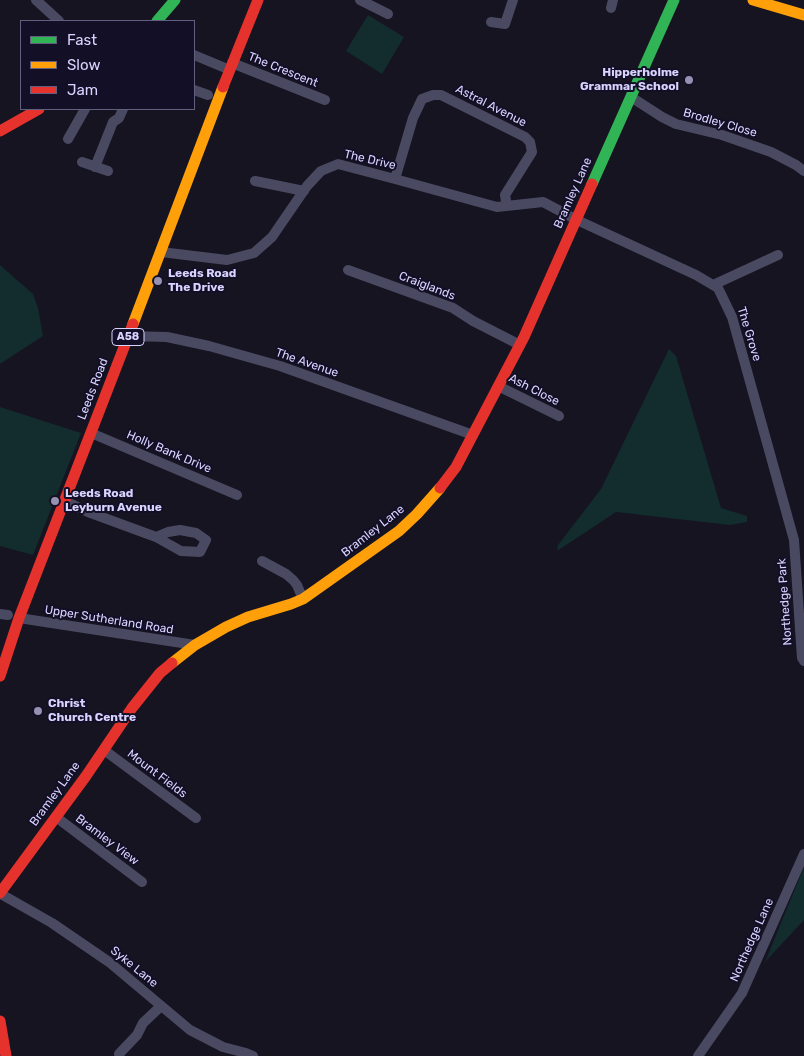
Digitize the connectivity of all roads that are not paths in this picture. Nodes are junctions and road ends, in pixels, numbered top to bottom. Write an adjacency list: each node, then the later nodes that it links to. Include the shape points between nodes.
1 (36, 0): 10 (street)
2 (176, 0): 11 (main road)
3 (258, 0): 14 (main road, Leeds Road / A58)
4 (360, 0): 8 (street)
5 (513, 0): 12 (street, via 506,24)
6 (674, 0): 17 (main road, Bramley Lane)
7 (753, 0): 9 (main road)
8 (388, 14)
9 (804, 15)
10 (58, 20)
11 (158, 20)
12 (490, 22)
13 (195, 55): 14 (street, The Crescent)
14 (231, 66): 18 (street, The Crescent); 33 (main road, Leeds Road / A58)
15 (195, 90): 16 (street)
16 (208, 95)
17 (631, 97): 26 (street, Brodley Close, via 676,124 771,152); 32 (main road, Bramley Lane)
18 (325, 100)
19 (37, 110): 22 (main road)
20 (84, 110): 23 (street)
21 (123, 110): 25 (street, via 120,118 112,122)
22 (0, 131)
23 (68, 139)
24 (82, 162): 25 (street)
25 (95, 167): 27 (street)
26 (804, 171)
27 (108, 172)
28 (395, 179): 30 (street, The Drive, via 338,164 321,172); 31 (street, The Drive, via 497,207); 31 (street, Astral Avenue, via 422,98 441,95 530,142 532,152 506,195)
29 (255, 181): 30 (street)
30 (304, 191): 33 (street, The Drive, via 272,237 254,253 227,260)
31 (507, 206): 32 (street, The Drive, via 543,202)
32 (577, 220): 36 (street, The Grove); 38 (main road, Bramley Lane)
33 (161, 252): 37 (main road, Leeds Road / A58)
34 (778, 255): 36 (street)
35 (348, 270): 38 (street, Craiglands, via 453,308 473,322)
36 (713, 285): 46 (street, The Grove, via 718,288 732,316)
37 (128, 336): 41 (main road, Leeds Road / A58); 42 (street, The Avenue, via 167,337 280,366)
38 (520, 345): 39 (main road, Bramley Lane)
39 (498, 386): 40 (street, Ash Close); 42 (main road, Bramley Lane)
40 (559, 416)
41 (91, 433): 43 (street, Holly Bank Drive); 44 (main road, Leeds Road / A58)
42 (473, 434): 48 (main road, Bramley Lane, via 456,467 417,514 399,531)
43 (237, 495)
44 (65, 501): 45 (street); 49 (main road, Leeds Road / A58)
45 (156, 537)
46 (794, 540): 51 (street, Northedge Park)
47 (262, 561): 48 (street, via 293,580)
48 (303, 599): 50 (main road, Bramley Lane, via 248,617)
49 (9, 616): 50 (street, Upper Sutherland Road); 52 (main road, Leeds Road / A58)
50 (195, 646): 53 (main road, Bramley Lane, via 155,678)
51 (804, 661)
52 (0, 676)
53 (104, 750): 54 (main road, Bramley Lane); 55 (street, Mount Fields)
54 (56, 817): 57 (street, Bramley View); 58 (main road, Bramley Lane)
55 (196, 818)
56 (804, 854): 64 (street, Northedge Lane, via 742,993)
57 (142, 882)
58 (0, 894): 59 (street, Syke Lane, via 52,923 109,962)
59 (161, 1006): 61 (street); 63 (street, Syke Lane, via 190,1030 223,1047)
60 (0, 1021): 62 (main road)
61 (119, 1054)
62 (6, 1056)
63 (252, 1056)
64 (698, 1056)

